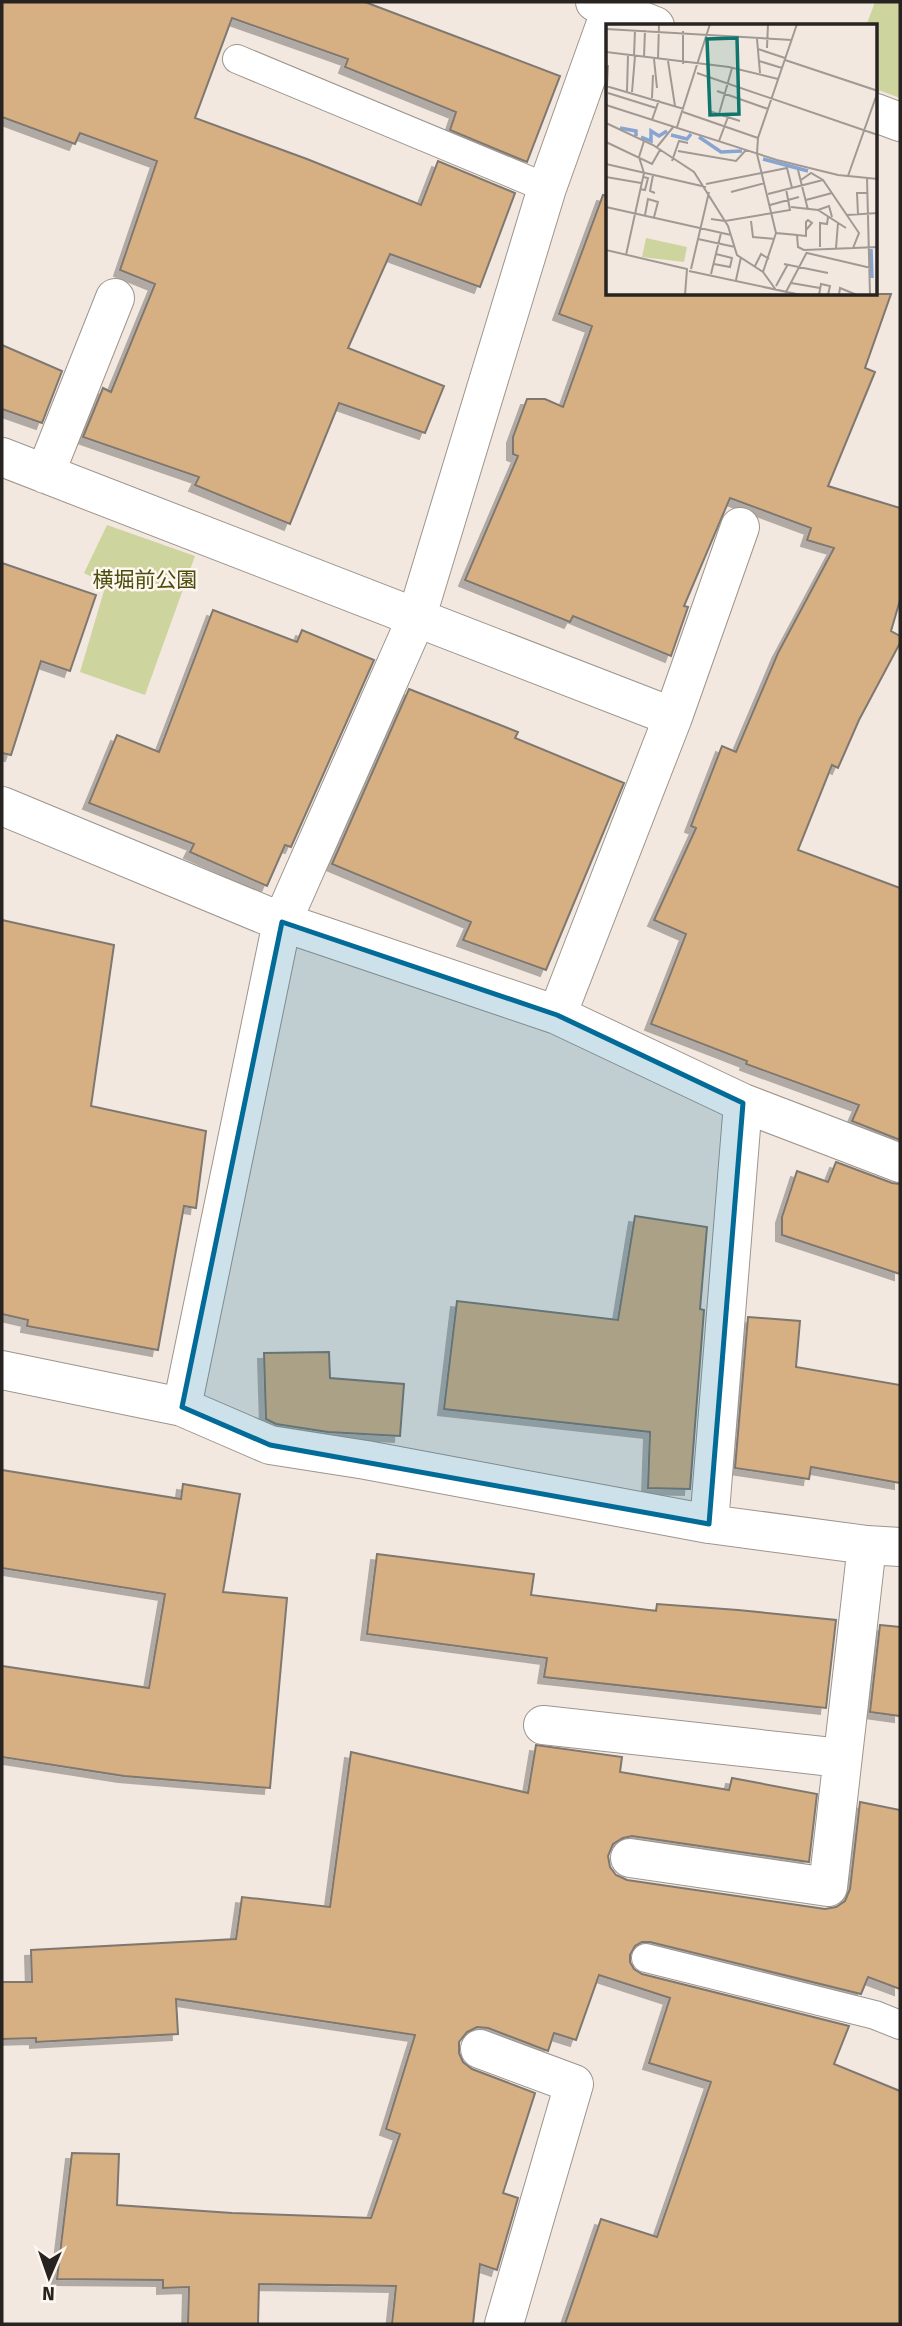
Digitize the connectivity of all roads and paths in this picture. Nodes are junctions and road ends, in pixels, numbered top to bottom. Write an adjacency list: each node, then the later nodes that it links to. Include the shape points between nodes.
1 (603, 5): 2 (street); 6 (street)
2 (650, 24)
3 (237, 59): 6 (lane)
4 (878, 114): 5 (street)
5 (900, 122)
6 (547, 188): 11 (street)
7 (115, 298): 9 (street)
8 (2, 457): 9 (street)
9 (45, 474): 11 (street)
10 (740, 527): 12 (street)
11 (416, 619): 12 (street); 14 (street)
12 (673, 717): 15 (street)
13 (2, 806): 14 (street)
14 (282, 922): 15 (street); 19 (street)
15 (557, 1015): 16 (street)
16 (743, 1103): 17 (street); 20 (street)
17 (900, 1163)
18 (2, 1370): 19 (street)
19 (182, 1407): 20 (street, via 270,1445)
20 (709, 1524): 21 (street)
21 (884, 1546): 23 (street)
22 (543, 1725): 23 (street)
23 (841, 1758): 24 (street, via 828,1887)
24 (630, 1858)
25 (646, 1958): 26 (lane)
26 (900, 2025)
27 (480, 2049): 28 (street, via 574,2084)
28 (504, 2324)

